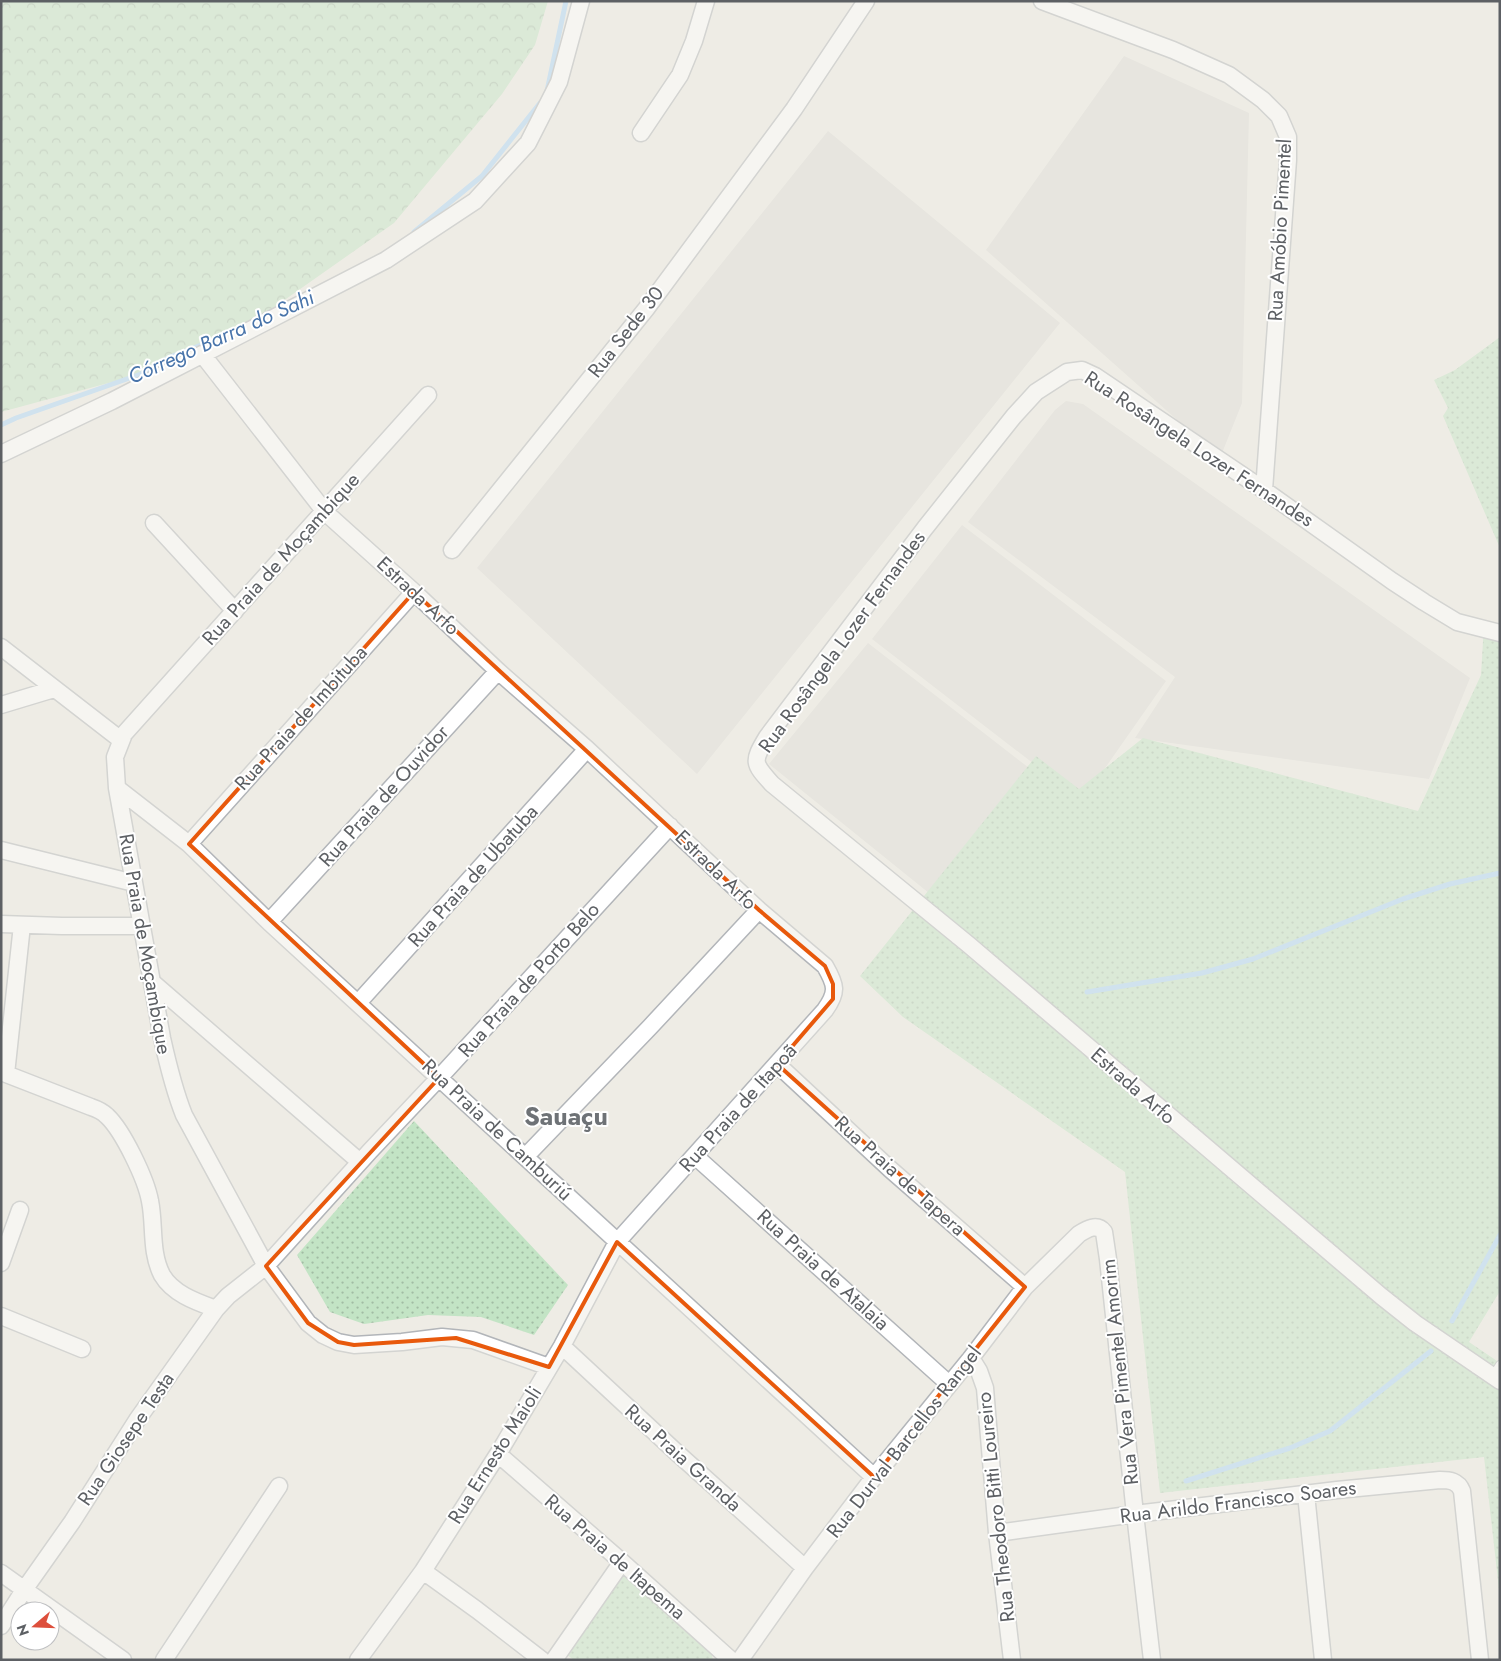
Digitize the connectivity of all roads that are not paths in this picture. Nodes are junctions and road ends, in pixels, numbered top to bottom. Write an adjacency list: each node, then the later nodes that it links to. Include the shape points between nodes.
1 (581, 1): 6 (street, via 559,82 528,142 475,201 386,260)
2 (706, 1): 5 (street, via 680,75)
3 (866, 1): 12 (street, Rua Sede 30, via 794,109 646,309)
4 (1042, 1): 9 (street, Rua Amóbio Pimentel, via 1229,75 1280,116 1288,137 1288,160)
5 (641, 133)
6 (202, 354): 8 (street); 10 (street, Estrada Arfo)
7 (428, 395): 10 (street, Rua Praia de Moçambique)
8 (1, 454)
9 (1264, 490): 15 (street, Rua Rosângela Lozer Fernandes, via 1424,602 1458,622); 22 (street, Rua Rosângela Lozer Fernandes, via 1095,376 1082,370 1067,372 1049,382 1014,416 966,476 767,737 756,762)
10 (325, 512): 13 (street, Estrada Arfo); 14 (street, Rua Praia de Moçambique)
11 (154, 523): 14 (street)
12 (452, 550)
13 (414, 592): 17 (street, Estrada Arfo); 25 (street, Rua Praia de Imbituba)
14 (235, 611): 20 (street, Rua Praia de Moçambique)
15 (1500, 634)
16 (1, 648): 18 (street)
17 (498, 671): 21 (street, Estrada Arfo); 29 (street, Rua Praia de Ouvidor)
18 (54, 689): 19 (street); 20 (street)
19 (1, 705)
20 (121, 740): 23 (street, Rua Praia de Moçambique, via 115,757)
21 (587, 749): 24 (street, Estrada Arfo); 35 (street, Rua Praia de Ubatuba)
22 (772, 784): 54 (street, Estrada Arfo, via 969,945 1381,1296 1415,1322)
23 (117, 788): 25 (street, Rua Praia de Camburiú); 27 (street, Rua Praia de Moçambique)
24 (670, 826): 28 (street, Estrada Arfo); 38 (street, Rua Praia de Porto Belo)
25 (189, 844): 29 (street, Rua Praia de Camburiú)
26 (1, 850): 27 (street)
27 (134, 883): 32 (street, Rua Praia de Moçambique)
28 (759, 910): 33 (street, Estrada Arfo); 39 (street)
29 (269, 922): 35 (street, Rua Praia de Camburiú)
30 (1, 924): 31 (street)
31 (22, 926): 32 (street); 37 (street)
32 (141, 926): 34 (street, Rua Praia de Moçambique)
33 (825, 966): 36 (street, Rua Praia de Itapoã, via 833,984 833,999)
34 (152, 982): 41 (street); 46 (street, Rua Praia de Moçambique, via 170,1075 181,1108)
35 (358, 1003): 38 (street, Rua Praia de Camburiú)
36 (777, 1064): 40 (street, Rua Praia de Itapoã); 47 (street, Rua Praia de Tapera)
37 (4, 1073): 48 (street, via 100,1110 113,1122 145,1182 150,1201 155,1259 163,1276 184,1295)
38 (439, 1078): 39 (street, Rua Praia de Camburiú); 41 (street, Rua Praia de Porto Belo)
39 (526, 1156): 44 (street, Rua Praia de Camburiú)
40 (695, 1156): 44 (street, Rua Praia de Itapoã); 55 (street, Rua Praia de Atalaia)
41 (360, 1162): 46 (street, Rua Praia de Porto Belo)
42 (20, 1210): 45 (street)
43 (1079, 1234): 47 (street, Rua Durval Barcellos Rangel); 60 (street, Rua Vera Pimentel Amorim, via 1096,1227 1106,1238)
44 (618, 1242): 50 (street, Rua Ernesto Maioli); 57 (street, Rua Praia de Camburiú)
45 (1, 1263)
46 (266, 1266): 48 (street, Rua Giosepe Testa); 53 (street, Rua Praia de Moçambique, via 308,1323 338,1342 354,1345 442,1337 473,1340)
47 (1024, 1287): 52 (street, Rua Durval Barcellos Rangel)
48 (216, 1309): 66 (street, Rua Giosepe Testa, via 137,1420)
49 (4, 1322): 51 (street)
50 (562, 1346): 53 (street, Rua Ernesto Maioli); 63 (street, Rua Praia Granda)
51 (82, 1348)
52 (971, 1358): 55 (street, Rua Durval Barcellos Rangel); 61 (street, Rua Theodoro Bitti Loureiro, via 984,1388)
53 (549, 1367): 56 (street, Rua Ernesto Maioli)
54 (1497, 1374)
55 (949, 1384): 57 (street, Rua Durval Barcellos Rangel)
56 (498, 1454): 62 (street, Rua Praia de Itapema); 64 (street, Rua Ernesto Maioli)
57 (874, 1476): 63 (street, Rua Durval Barcellos Rangel)
58 (279, 1486): 69 (street)
59 (1306, 1494): 60 (street, Rua Arildo Francisco Soares); 77 (street); 78 (street, Rua Arildo Francisco Soares, via 1404,1483 1448,1480 1457,1483 1464,1504)
60 (1135, 1514): 61 (street, Rua Arildo Francisco Soares); 76 (street, Rua Vera Pimentel Amorim)
61 (998, 1532): 75 (street, Rua Theodoro Bitti Loureiro)
62 (622, 1562): 72 (street); 73 (street, Rua Praia de Itapema)
63 (805, 1568): 74 (street, Rua Durval Barcellos Rangel)
64 (423, 1571): 70 (street, Rua Ernesto Maioli); 71 (street)
65 (1, 1573): 66 (street)
66 (24, 1590): 67 (street, Rua Giosepe Testa); 68 (street)
67 (1, 1626)
68 (123, 1660)
69 (164, 1660)
70 (358, 1660)
71 (542, 1660)
72 (554, 1660)
73 (731, 1660)
74 (740, 1660)
75 (1012, 1660)
76 (1152, 1660)
77 (1323, 1660)
78 (1480, 1660)

